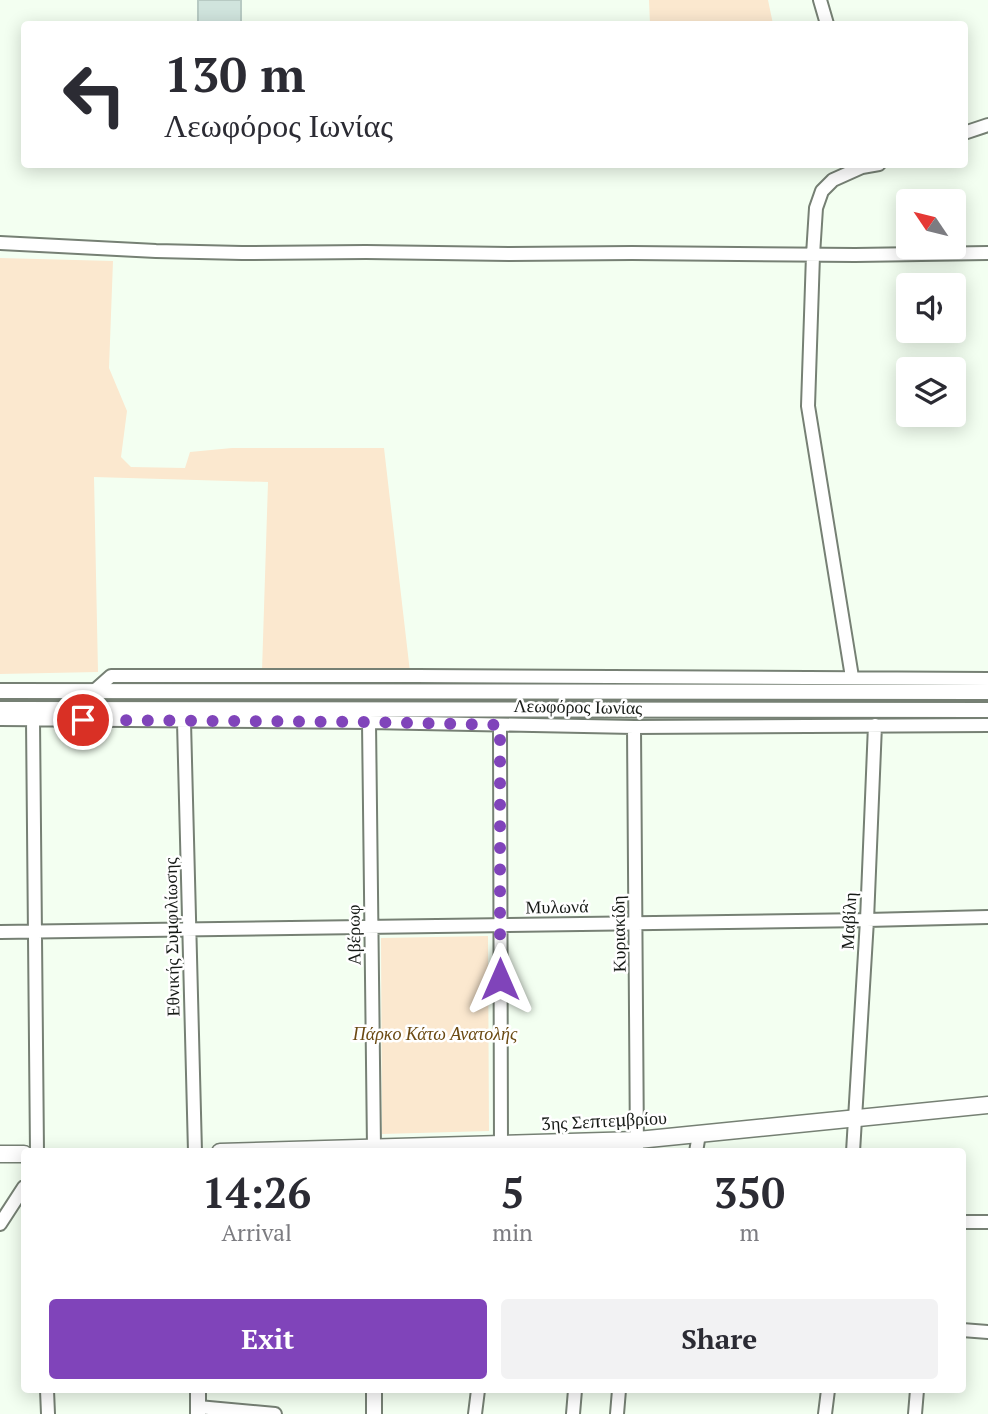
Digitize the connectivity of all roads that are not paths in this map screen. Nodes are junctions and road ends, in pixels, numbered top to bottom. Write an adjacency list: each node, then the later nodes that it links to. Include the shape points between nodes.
1 (820, 0): 2 (street)
2 (826, 21)
3 (988, 125): 4 (street)
4 (968, 132)
5 (860, 168): 8 (street, via 833,180 822,191 816,208)
6 (0, 243): 8 (street, via 242,253)
7 (988, 253): 8 (street)
8 (813, 255): 9 (street, via 808,406)
9 (852, 677): 10 (street, Λεωφόρος Ιωνίας); 12 (street, Λεωφόρος Ιωνίας, via 111,676)
10 (988, 679)
11 (0, 691): 12 (street, Λεωφόρος Ιωνίας)
12 (93, 692): 13 (street, Λεωφόρος Ιωνίας)
13 (988, 692)
14 (0, 709): 15 (street, Λεωφόρος Ιωνίας)
15 (988, 710)
16 (0, 719): 17 (street, Λεωφόρος Ιωνίας)
17 (33, 720): 18 (street, Λεωφόρος Ιωνίας); 31 (street)
18 (184, 722): 19 (street, Λεωφόρος Ιωνίας); 29 (street, Εθνικής Συμφιλίωσης)
19 (369, 722): 20 (street, Λεωφόρος Ιωνίας); 28 (street, Αβέρωφ)
20 (500, 725): 23 (street, Λεωφόρος Ιωνίας); 27 (street)
21 (876, 725): 22 (street, Λεωφόρος Ιωνίας); 23 (street, Λεωφόρος Ιωνίας); 25 (street, Μαβίλη)
22 (988, 725)
23 (634, 727): 26 (street, Κυριακίδη)
24 (988, 917): 25 (street, Μυλωνά)
25 (867, 920): 26 (street, Μυλωνά); 33 (street, Μαβίλη)
26 (636, 923): 27 (street, Μυλωνά); 35 (street, Κυριακίδη)
27 (500, 926): 28 (street, Μυλωνά); 40 (street)
28 (371, 927): 29 (street, Μυλωνά); 39 (street, Αβέρωφ)
29 (190, 929): 31 (street, Μυλωνά); 38 (street, Εθνικής Συμφιλίωσης)
30 (0, 932): 31 (street, Μυλωνά)
31 (35, 932): 37 (street)
32 (988, 1105): 33 (main road, 3ης Σεπτεμβρίου)
33 (855, 1118): 34 (main road, 3ης Σεπτεμβρίου); 42 (street, Μαβίλη)
34 (699, 1134): 35 (main road, 3ης Σεπτεμβρίου); 41 (street)
35 (638, 1146): 36 (main road, 3ης Σεπτεμβρίου)
36 (565, 1147): 40 (main road, 3ης Σεπτεμβρίου)
37 (37, 1148)
38 (195, 1148)
39 (374, 1148)
40 (501, 1148)
41 (697, 1148)
42 (853, 1148)
43 (0, 1154): 44 (main road)
44 (21, 1154)
45 (21, 1192): 48 (street)
46 (966, 1222): 47 (street)
47 (988, 1222)
48 (0, 1224)
49 (966, 1330): 50 (street)
50 (988, 1332)
51 (47, 1393): 60 (street)
52 (198, 1393): 59 (street)
53 (374, 1393): 62 (street)
54 (478, 1393): 63 (street)
55 (575, 1393): 64 (street)
56 (619, 1393): 65 (street)
57 (828, 1393): 66 (street)
58 (917, 1393): 67 (street)
59 (198, 1411): 61 (street)
60 (48, 1414)
61 (275, 1414)
62 (374, 1414)
63 (475, 1414)
64 (573, 1414)
65 (617, 1414)
66 (825, 1414)
67 (915, 1414)

